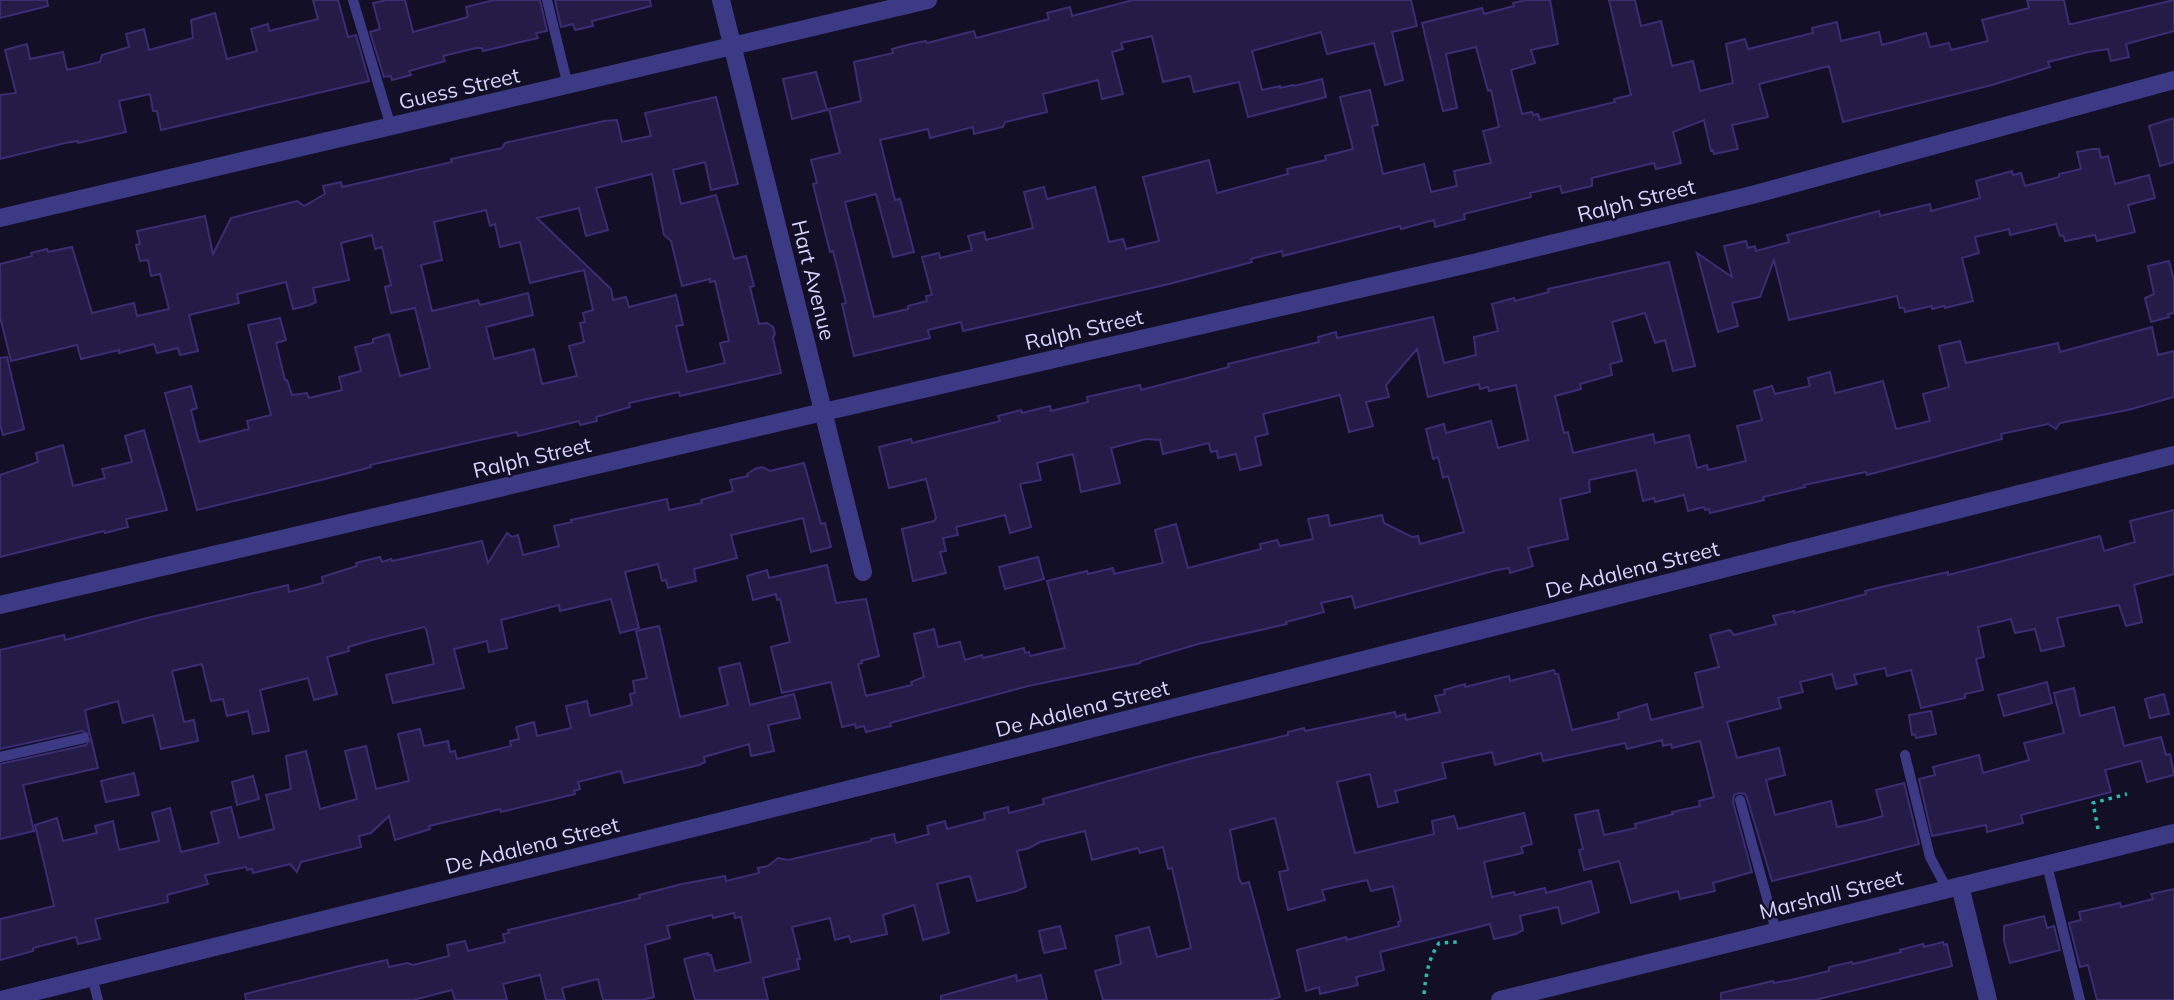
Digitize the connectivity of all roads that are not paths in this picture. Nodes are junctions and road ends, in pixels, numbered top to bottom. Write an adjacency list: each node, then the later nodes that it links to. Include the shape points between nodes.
1 (353, 0): 8 (lane)
2 (547, 0): 7 (lane)
3 (720, 0): 5 (street, Hart Avenue)
4 (928, 0): 5 (street, Guess Street)
5 (733, 46): 7 (street, Guess Street); 10 (street, Hart Avenue)
6 (2174, 80): 10 (street, Ralph Street, via 1752,195)
7 (568, 86): 8 (street, Guess Street)
8 (391, 127): 9 (street, Guess Street)
9 (0, 218)
10 (823, 412): 12 (street, Hart Avenue); 13 (street, Ralph Street)
11 (2174, 455): 22 (street, De Adalena Street)
12 (863, 572)
13 (0, 605)
14 (84, 738): 16 (lane)
15 (1905, 755): 20 (lane, via 1926,844)
16 (0, 757)
17 (1740, 800): 21 (lane)
18 (2174, 833): 19 (street, Marshall Street)
19 (2046, 865): 20 (street, Marshall Street); 28 (lane)
20 (1953, 887): 21 (street, Marshall Street); 27 (street)
21 (1776, 932): 23 (street, Marshall Street)
22 (92, 977): 24 (street, De Adalena Street); 25 (lane)
23 (1532, 996): 26 (street, Marshall Street)
24 (1, 1000)
25 (98, 1000)
26 (1500, 1000)
27 (1988, 1000)
28 (2080, 1000)

